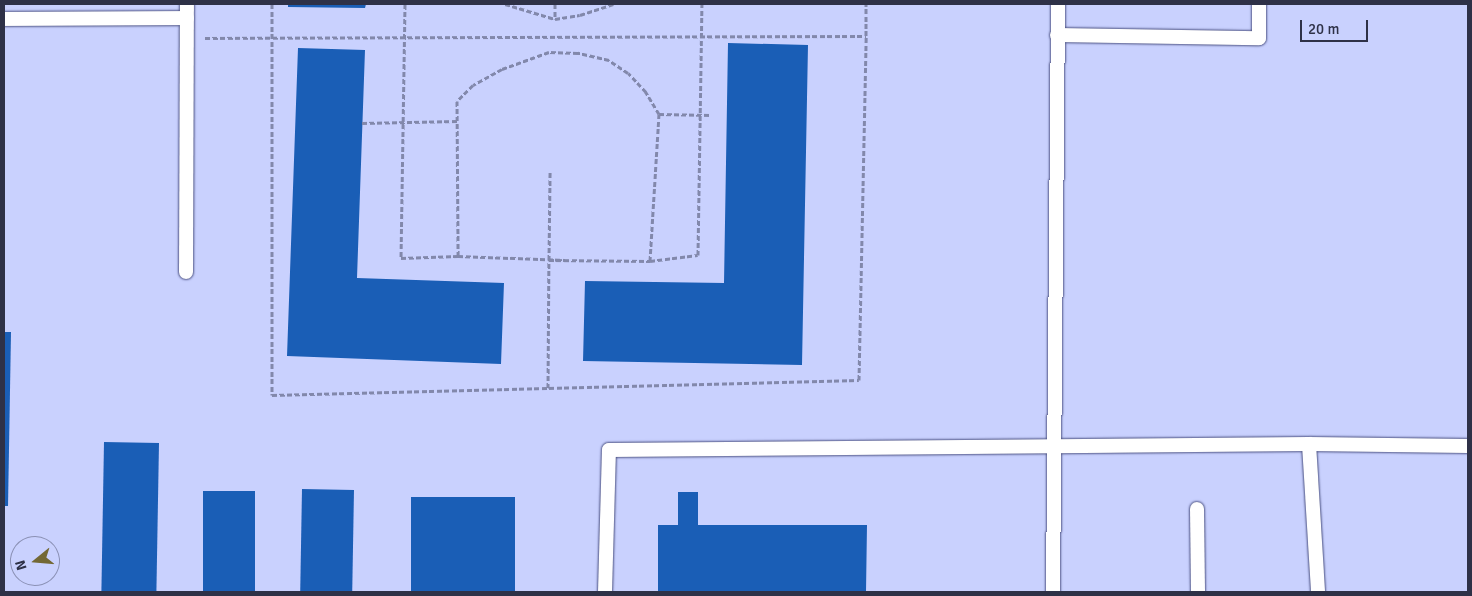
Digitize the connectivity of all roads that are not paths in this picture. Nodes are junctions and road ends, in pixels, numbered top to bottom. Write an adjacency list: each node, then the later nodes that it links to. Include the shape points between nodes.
1 (187, 4): 4 (lane)
2 (1058, 4): 6 (lane)
3 (1259, 4): 6 (lane, via 1260,38)
4 (187, 18): 5 (lane); 7 (lane)
5 (4, 19)
6 (1057, 35): 9 (lane)
7 (186, 272)
8 (1309, 444): 9 (lane); 10 (lane); 15 (lane)
9 (1054, 446): 12 (lane, via 609,450); 13 (lane)
10 (1468, 446)
11 (1197, 509): 14 (lane)
12 (605, 592)
13 (1053, 592)
14 (1198, 592)
15 (1318, 592)

